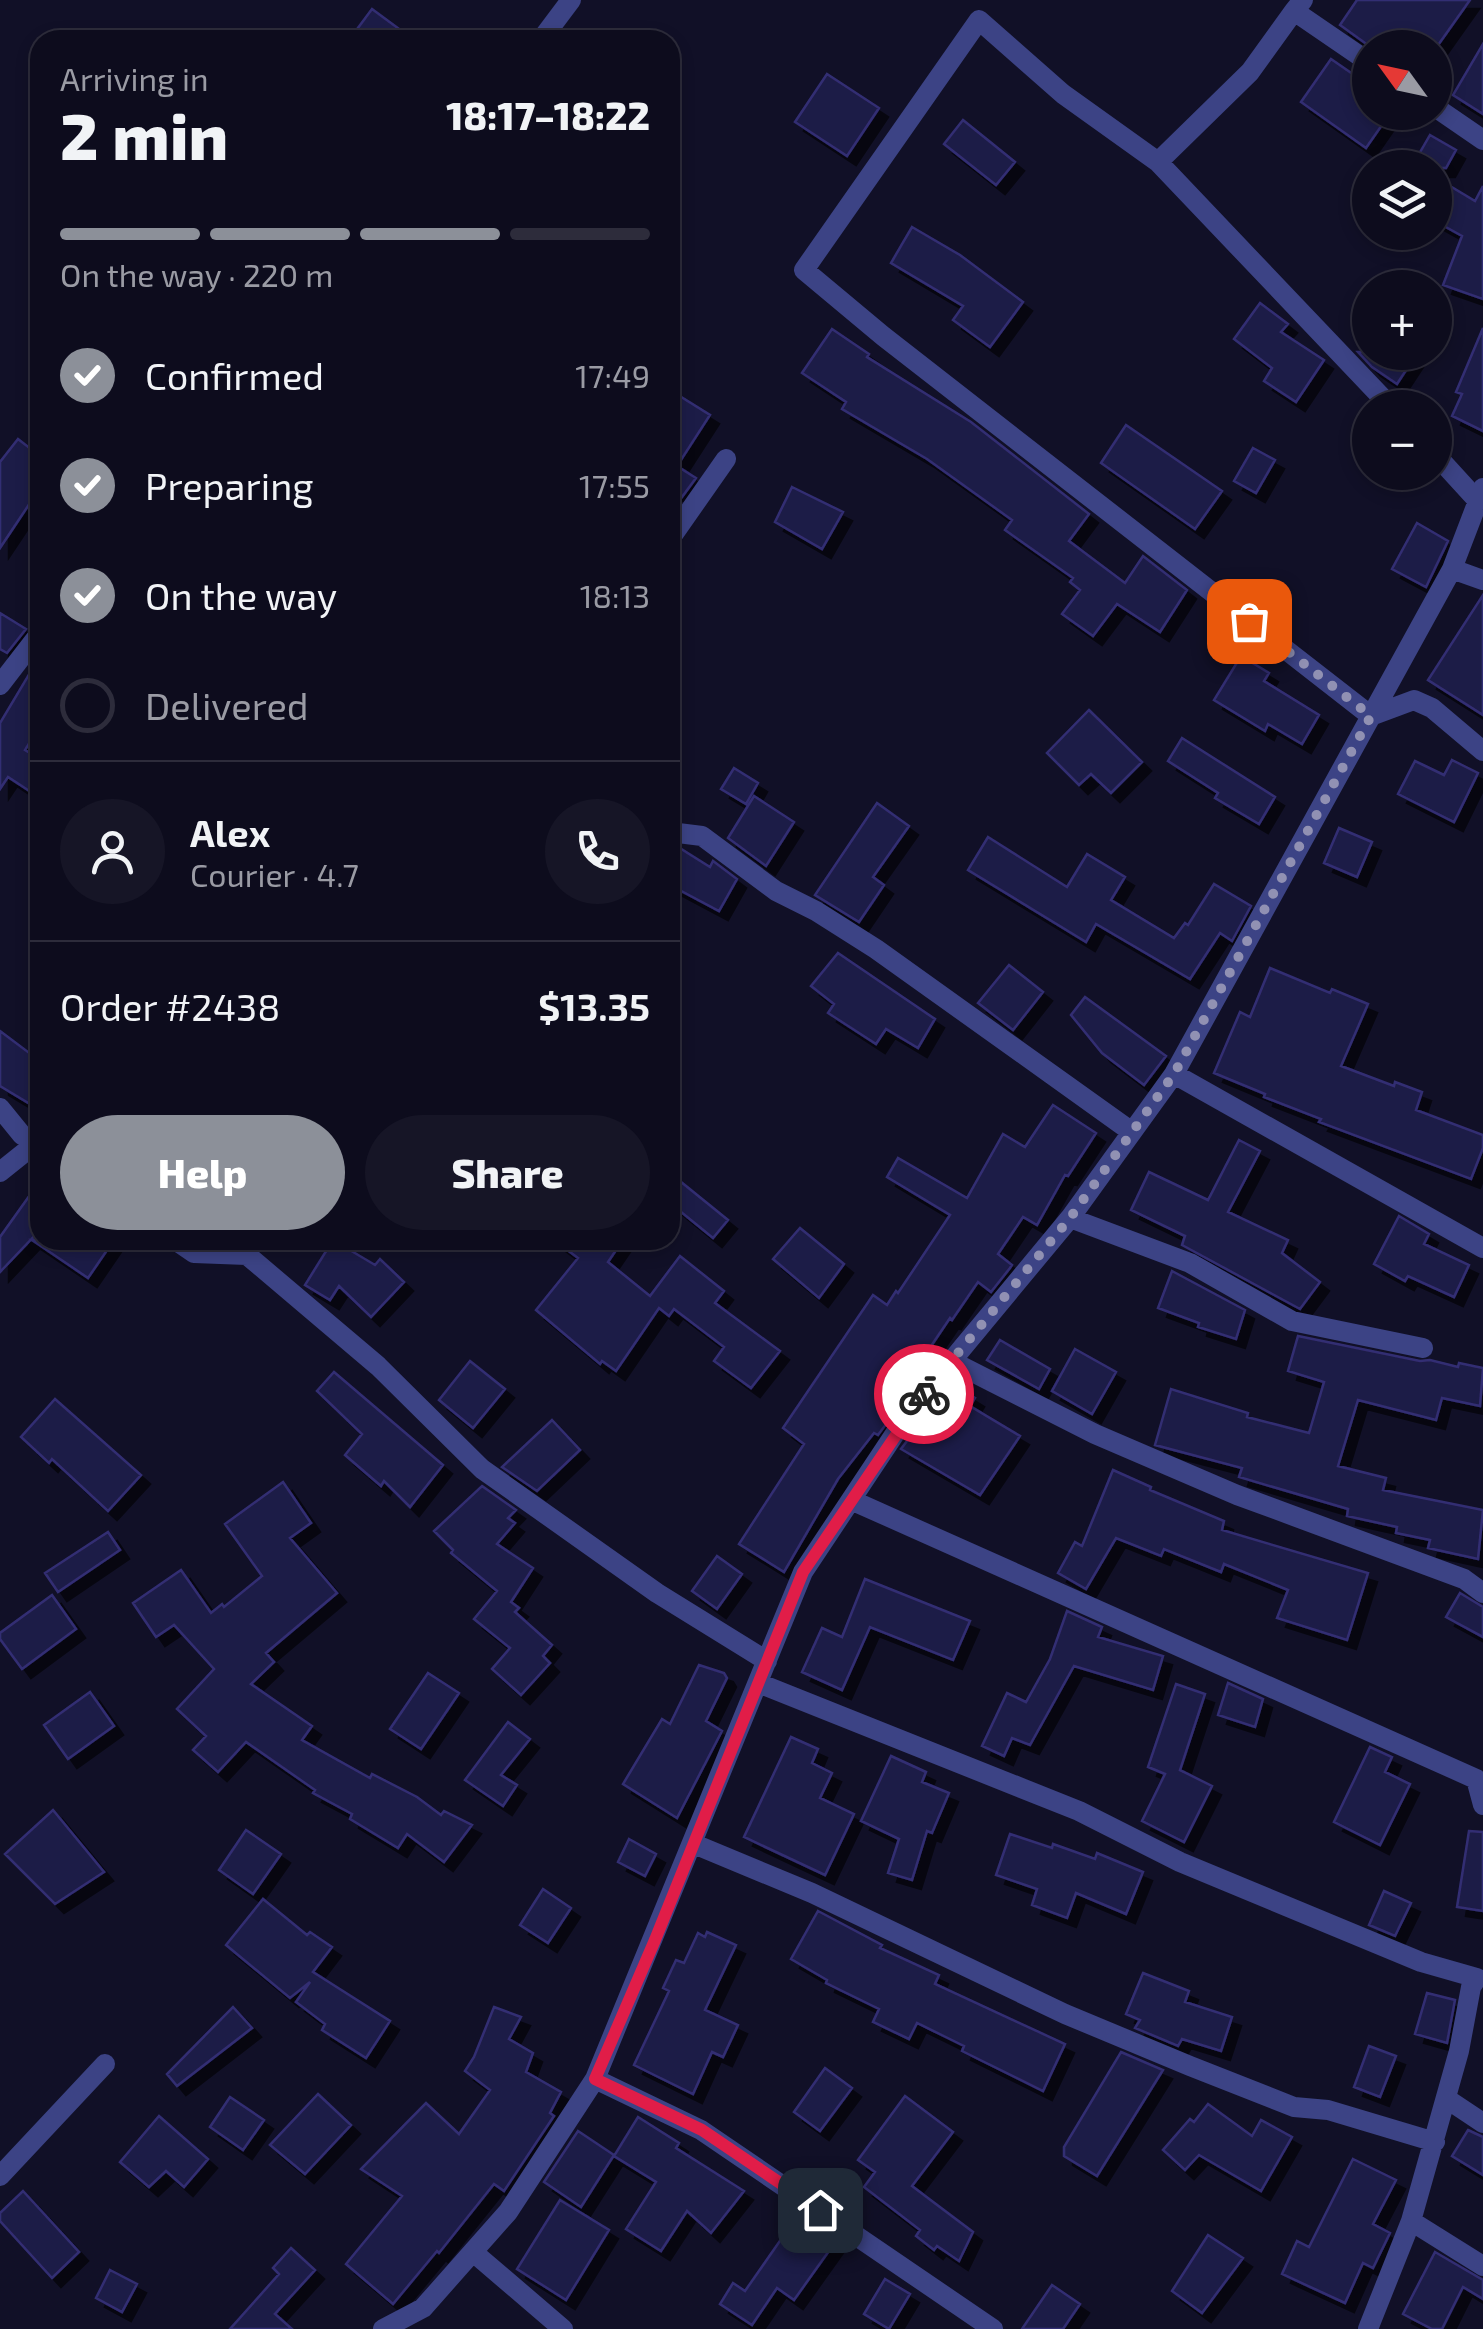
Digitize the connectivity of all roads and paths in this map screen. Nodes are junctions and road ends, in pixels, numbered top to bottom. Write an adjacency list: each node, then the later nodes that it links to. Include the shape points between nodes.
1 (571, 0): 3 (street)
2 (1298, 5): 4 (street); 7 (street, via 1250,72)
3 (548, 30)
4 (1352, 48)
5 (1452, 119): 6 (street)
6 (1483, 140)
7 (1158, 162): 8 (street); 17 (street, via 1063,94 979,20 804,270)
8 (1375, 390)
9 (726, 459): 12 (street)
10 (1452, 469): 11 (street)
11 (1481, 495): 13 (street)
12 (680, 525)
13 (1452, 569): 14 (street); 17 (street)
14 (1483, 580)
15 (30, 646): 16 (street)
16 (0, 686)
17 (1371, 716): 18 (street, via 1414,700); 20 (street)
18 (1483, 750)
19 (680, 833): 22 (street, via 702,836 776,892 876,949)
20 (1174, 1074): 22 (street); 27 (street)
21 (0, 1108): 23 (street)
22 (1132, 1132): 26 (street)
23 (30, 1141)
24 (30, 1151): 25 (street)
25 (0, 1172)
26 (1070, 1218): 29 (street, via 1190,1264 1292,1321); 30 (street)
27 (1483, 1248)
28 (190, 1250): 33 (street, via 248,1255 378,1366 482,1469 657,1594)
29 (1423, 1348)
30 (950, 1362): 31 (street); 32 (street, via 1095,1434)
31 (851, 1500): 33 (street, via 803,1572); 35 (street, via 1476,1779)
32 (1483, 1593)
33 (767, 1662): 34 (street)
34 (758, 1683): 36 (street); 37 (street, via 1079,1810 1180,1862 1422,1962)
35 (1483, 1805)
36 (694, 1844): 39 (street); 42 (street, via 1066,2014 1294,2107 1328,2110)
37 (1480, 1970): 40 (street)
38 (106, 2064): 43 (street)
39 (595, 2079): 45 (street); 49 (street, via 702,2130)
40 (1446, 2099): 41 (street); 42 (street)
41 (1483, 2123)
42 (1435, 2142): 44 (street)
43 (0, 2176)
44 (1411, 2222): 46 (street); 50 (street)
45 (474, 2252): 47 (street, via 424,2308); 48 (street)
46 (1483, 2266)
47 (384, 2329)
48 (562, 2329)
49 (992, 2329)
50 (1368, 2329)

